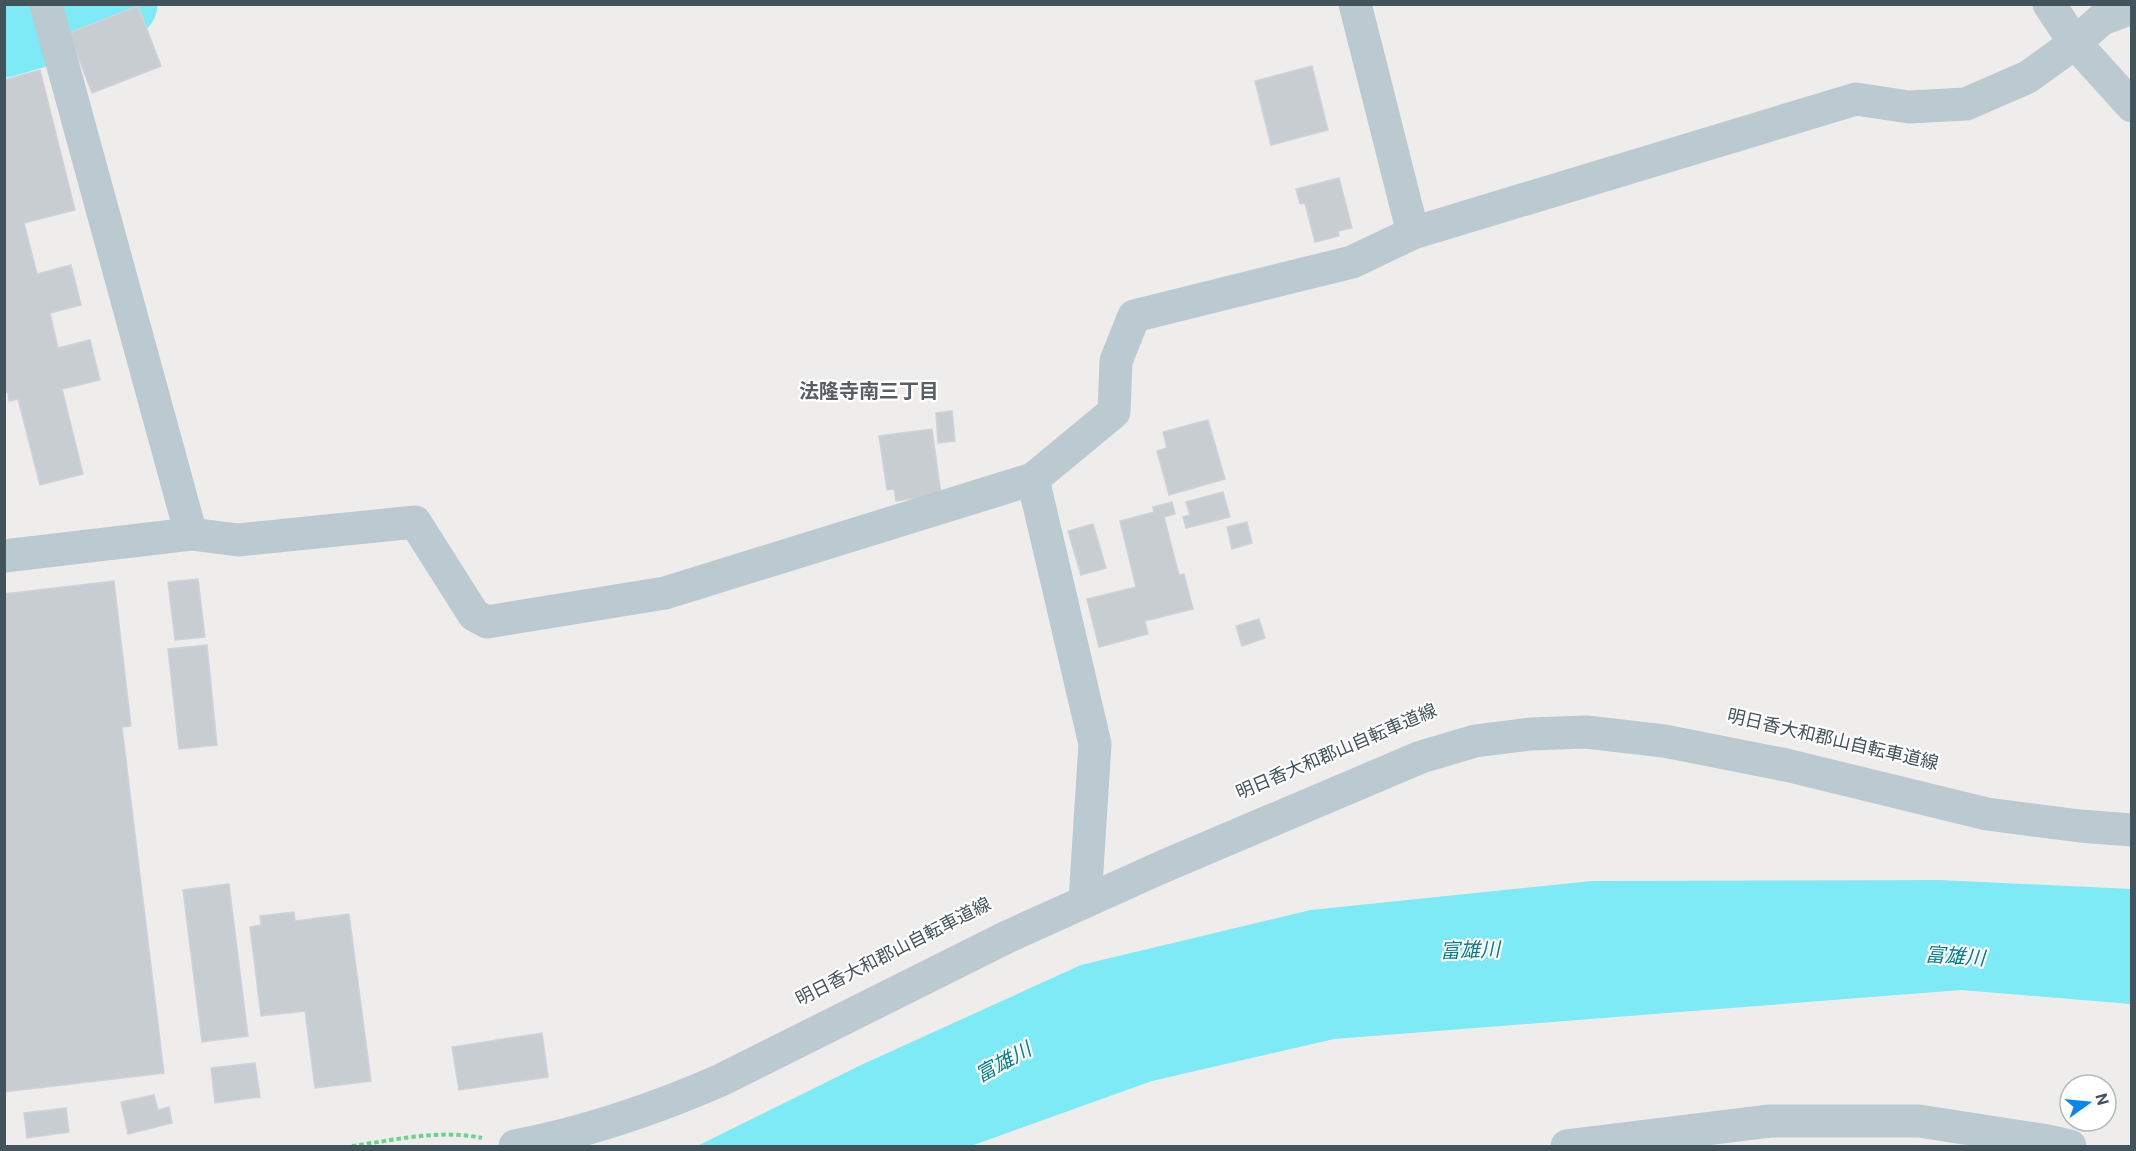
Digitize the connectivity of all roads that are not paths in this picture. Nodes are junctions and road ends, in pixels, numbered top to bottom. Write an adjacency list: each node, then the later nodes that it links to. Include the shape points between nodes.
1 (1355, 4): 7 (street)
2 (2049, 4): 5 (street)
3 (2132, 9): 5 (street, via 2102,19)
4 (51, 23): 9 (street)
5 (2075, 43): 6 (street); 7 (street, via 2028,77 1966,104 1909,107 1856,99)
6 (2132, 106)
7 (1413, 232): 8 (street, via 1352,262 1134,315 1116,361 1114,412)
8 (1033, 479): 9 (street, via 665,593 487,622 474,615 415,522 238,540); 12 (street, via 1095,744)
9 (191, 534): 10 (street)
10 (4, 556)
11 (2132, 830): 12 (street, via 1987,814 1786,765 1664,741 1586,732 1530,734 1475,741 1421,757)
12 (1085, 901): 13 (street, via 685,1096 606,1124)
13 (516, 1146)
14 (1567, 1146): 15 (street, via 1770,1121 1919,1121)
15 (2070, 1146)

